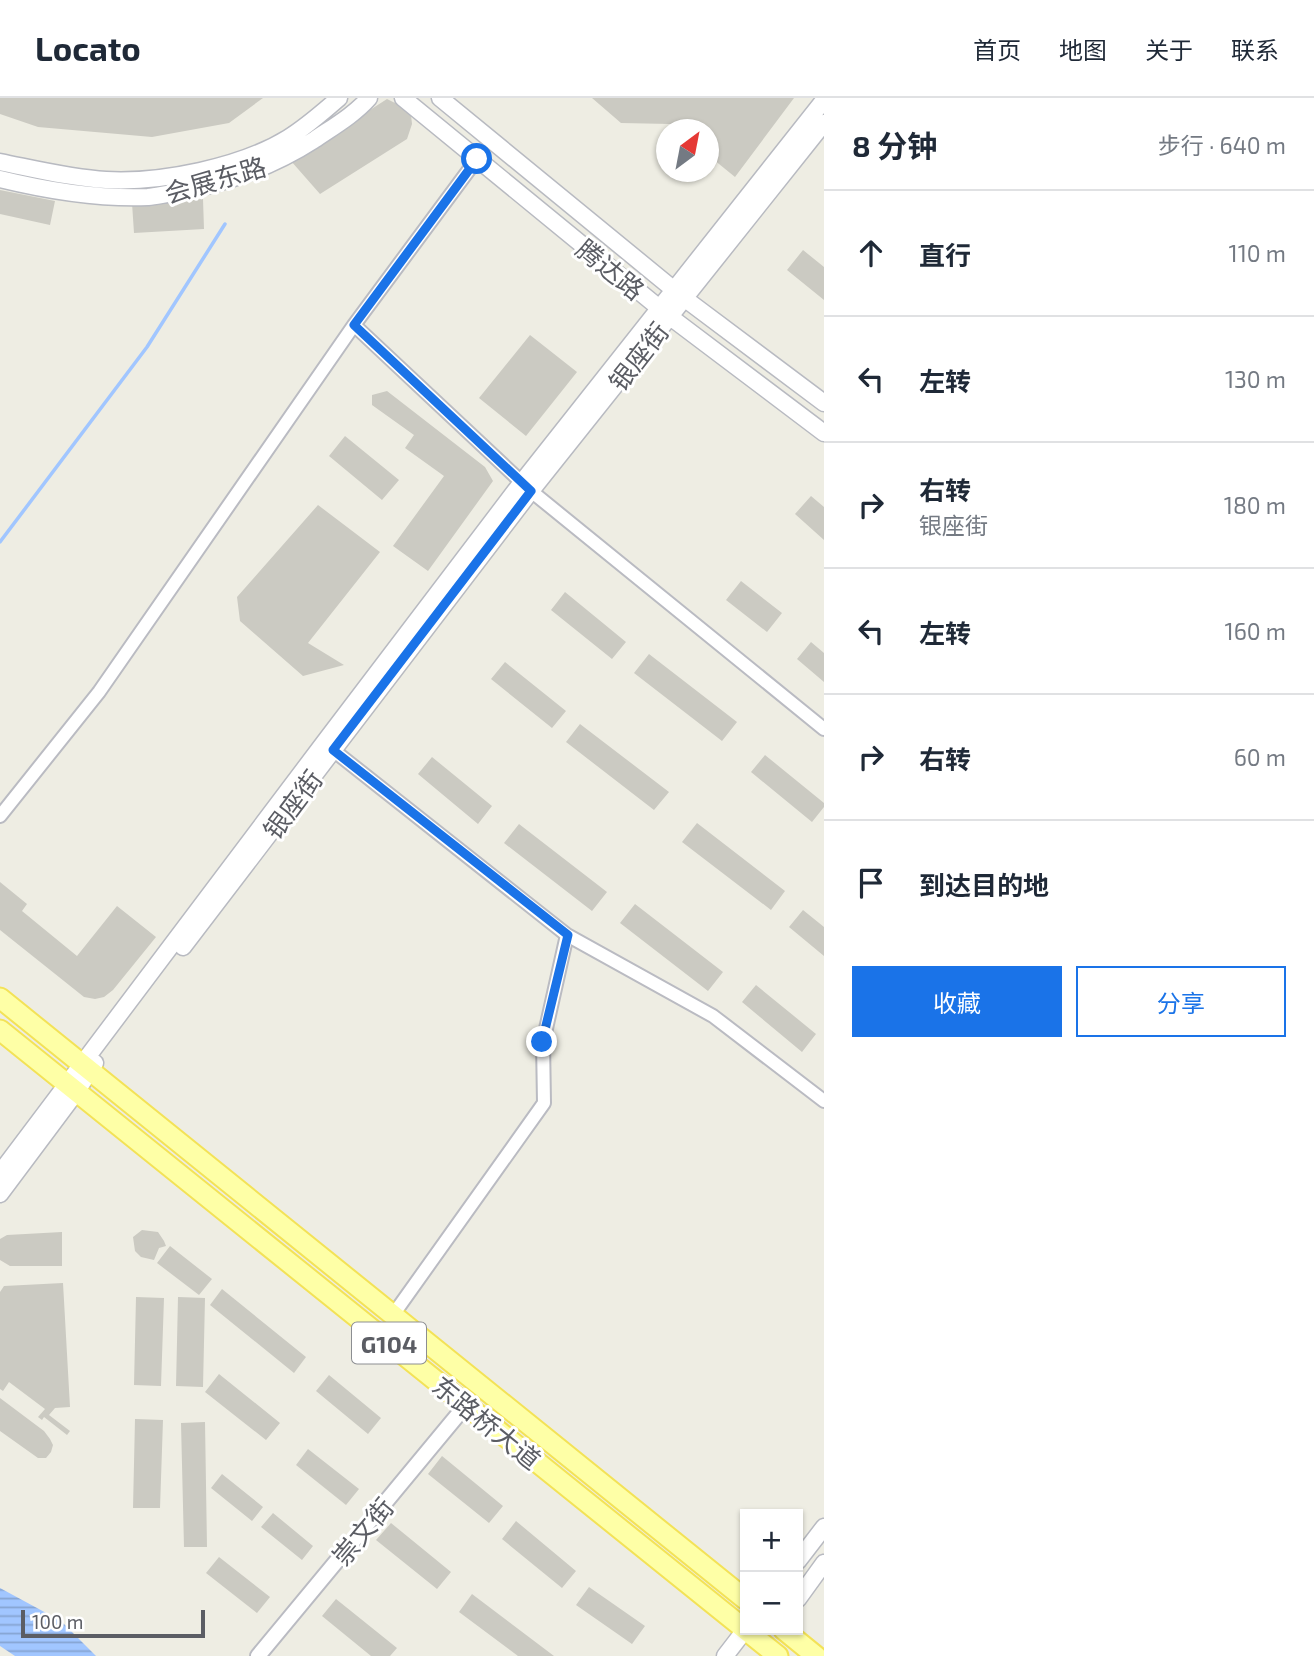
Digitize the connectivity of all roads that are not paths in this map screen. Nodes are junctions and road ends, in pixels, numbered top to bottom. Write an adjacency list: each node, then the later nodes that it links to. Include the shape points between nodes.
1 (339, 98): 8 (main road, 会展东路, via 288,138 243,160 192,172 144,180 106,180)
2 (369, 98): 9 (main road, 会展东路, via 293,153 248,174 198,189 152,197 107,197)
3 (403, 98): 7 (main road, 腾达路)
4 (440, 98): 10 (main road, 腾达路)
5 (824, 100): 10 (main road)
6 (824, 123): 10 (main road, 银座街)
7 (477, 159): 11 (main road, 腾达路); 12 (street)
8 (0, 162)
9 (0, 179)
10 (679, 294): 11 (main road, 银座街); 13 (main road, 腾达路)
11 (664, 312): 14 (main road, 腾达路); 15 (main road, 银座街)
12 (354, 325): 15 (street); 18 (street, via 99,692)
13 (824, 403)
14 (824, 433)
15 (527, 486): 16 (street); 17 (main road, 银座街); 22 (main road)
16 (824, 729)
17 (333, 750): 19 (street); 22 (main road, 银座街)
18 (0, 816)
19 (568, 935): 24 (street, via 713,1016); 27 (street, via 542,1042 544,1103)
20 (0, 998): 22 (main road, 东路桥大道 / G104)
21 (0, 1030): 23 (main road, 东路桥大道 / G104)
22 (85, 1067): 23 (main road, 银座街); 27 (main road, 东路桥大道 / G104)
23 (72, 1087): 25 (main road); 26 (main road, 银座街); 28 (main road, 东路桥大道 / G104)
24 (824, 1101)
25 (0, 1173)
26 (0, 1194)
27 (393, 1315): 33 (main road, 东路桥大道 / G104)
28 (466, 1405): 34 (main road, 东路桥大道 / G104); 39 (street, 崇文街)
29 (824, 1527): 30 (main road)
30 (803, 1554)
31 (824, 1563): 32 (main road)
32 (803, 1592)
33 (740, 1594)
34 (740, 1626)
35 (741, 1635): 40 (main road)
36 (750, 1635): 38 (main road, 东路桥大道 / G104)
37 (790, 1635): 41 (main road)
38 (765, 1652)
39 (258, 1656)
40 (725, 1656)
41 (816, 1656)

